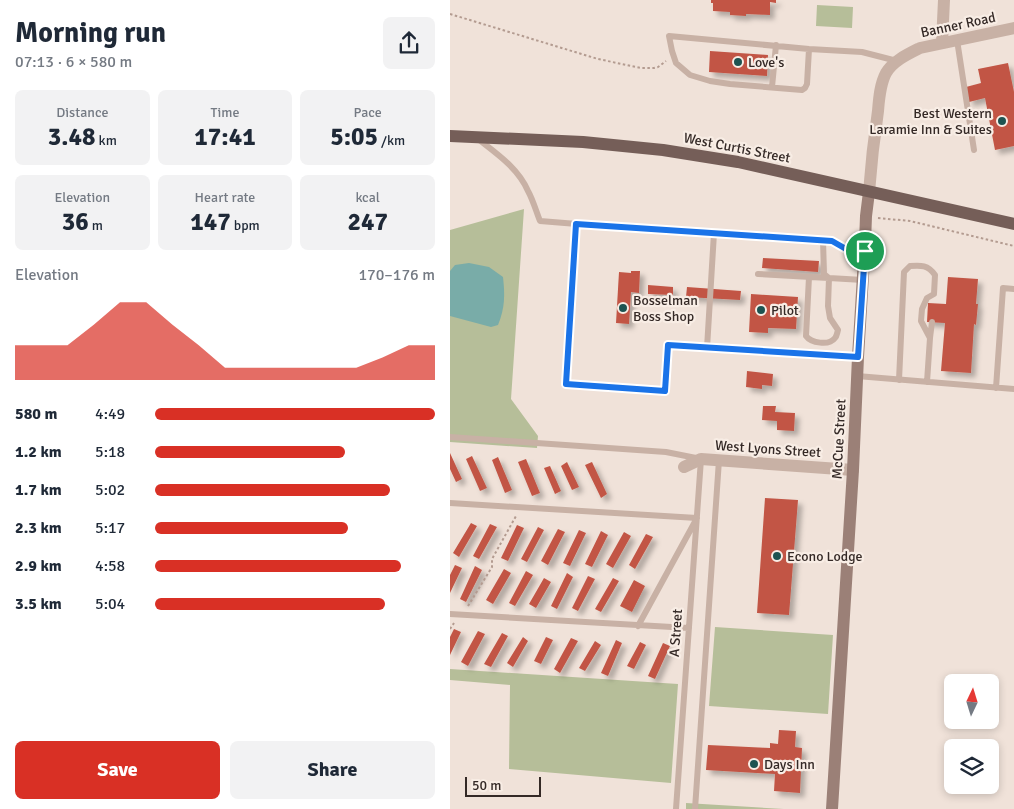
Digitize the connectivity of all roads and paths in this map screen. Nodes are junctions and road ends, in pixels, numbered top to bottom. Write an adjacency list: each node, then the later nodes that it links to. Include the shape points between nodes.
1 (944, 0): 5 (street)
2 (450, 14): 8 (path, via 598,59 641,68 658,67)
3 (1014, 28): 4 (street, Banner Road)
4 (957, 40): 5 (street, Banner Road); 14 (lane)
5 (942, 43): 9 (street, Banner Road, via 920,48)
6 (776, 45): 7 (lane); 8 (lane, via 669,36); 11 (lane)
7 (809, 49): 9 (lane, via 862,52); 11 (lane, via 805,88)
8 (673, 54): 11 (lane, via 676,63 690,75 730,84)
9 (897, 61): 10 (street, Banner Road)
10 (887, 73): 15 (street, McCue Street, via 877,116)
11 (772, 87)
12 (450, 136): 13 (main road, West Curtis Street)
13 (476, 137): 15 (main road, West Curtis Street, via 584,142 663,150 738,162); 17 (lane, via 518,173 540,221)
14 (974, 150)
15 (869, 192): 16 (main road, McCue Street); 18 (main road, West Curtis Street)
16 (866, 216): 21 (path, via 910,221); 22 (main road, McCue Street)
17 (576, 224): 19 (lane); 32 (lane, via 566,384 665,391 668,345)
18 (1014, 224)
19 (714, 233): 20 (lane); 32 (lane)
20 (823, 240): 22 (lane, via 846,249); 25 (lane, via 824,274)
21 (1014, 246)
22 (865, 251): 26 (main road, McCue Street)
23 (758, 274): 24 (lane)
24 (809, 277): 25 (lane); 25 (lane, via 806,336 812,342 827,343 834,340 838,330 830,318)
25 (829, 278): 26 (lane)
26 (863, 280): 33 (main road, McCue Street)
27 (1014, 289): 37 (lane, via 1003,288)
28 (934, 294): 29 (lane); 31 (lane, via 927,298 922,309 921,321); 35 (lane, via 935,275 931,269 910,266 904,272)
29 (933, 303)
30 (932, 322): 31 (lane)
31 (930, 338): 36 (lane)
32 (707, 348): 33 (lane)
33 (858, 357): 34 (main road, McCue Street)
34 (857, 376): 35 (lane); 43 (main road, McCue Street)
35 (899, 380): 36 (lane)
36 (927, 382): 37 (lane)
37 (996, 388): 38 (lane)
38 (1014, 389)
39 (450, 437): 40 (lane, via 666,452)
40 (701, 459): 41 (street, West Lyons Street); 42 (street, West Lyons Street); 46 (lane, A Street)
41 (719, 460): 43 (street, West Lyons Street); 53 (lane)
42 (684, 467)
43 (853, 470): 54 (main road, McCue Street)
44 (450, 503): 45 (lane)
45 (521, 507): 46 (lane); 48 (path, via 492,559 492,567)
46 (697, 518): 49 (lane); 50 (lane, A Street)
47 (450, 614): 48 (lane)
48 (462, 614): 49 (lane); 51 (path)
49 (638, 626): 50 (lane)
50 (688, 628): 52 (lane, A Street)
51 (450, 630)
52 (676, 809)
53 (695, 809)
54 (832, 809)

